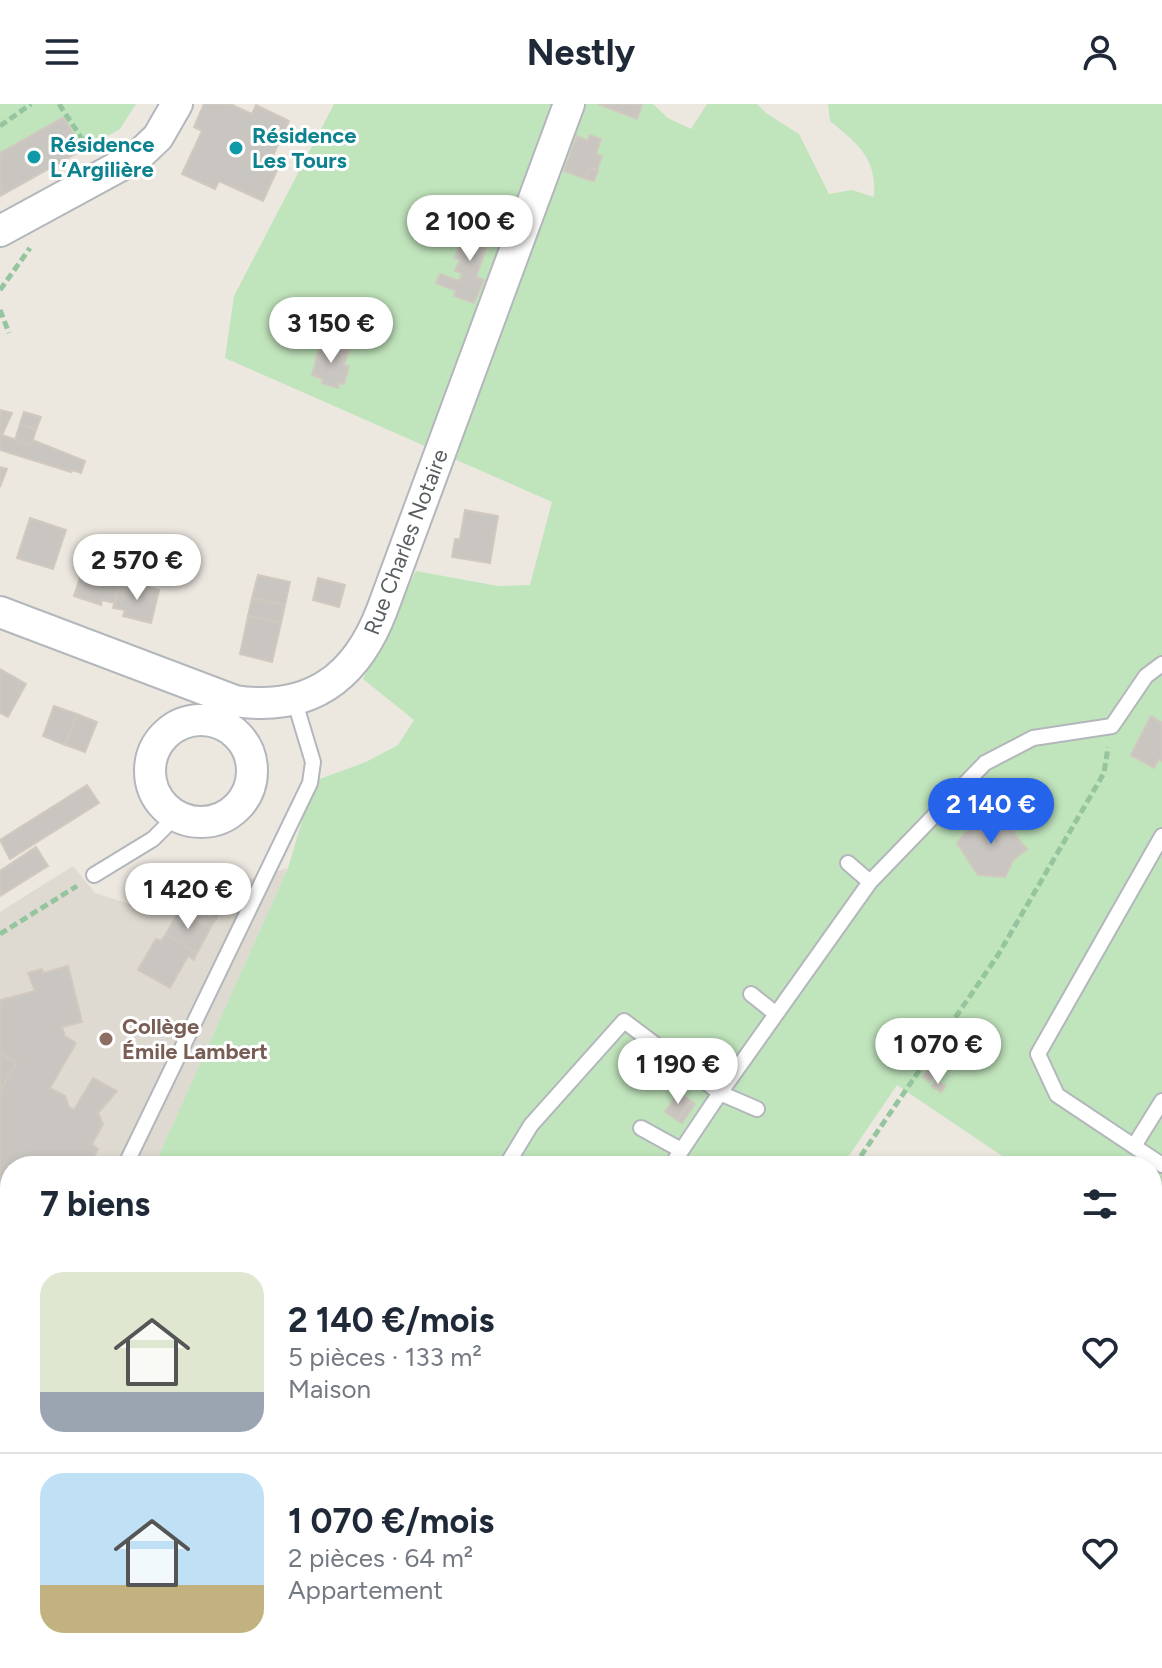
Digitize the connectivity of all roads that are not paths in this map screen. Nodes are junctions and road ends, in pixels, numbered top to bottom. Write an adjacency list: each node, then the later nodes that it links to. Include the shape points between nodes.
1 (177, 104): 3 (street, via 158,137 138,156)
2 (569, 104): 6 (street, Rue Charles Notaire, via 369,643 334,682)
3 (0, 231)
4 (0, 612): 7 (street, Rue Charles Notaire)
5 (1162, 664): 12 (lane, via 1146,676 1112,726 1033,738 985,763)
6 (294, 699): 7 (street, Rue Charles Notaire); 21 (lane, via 313,762 310,783)
7 (230, 713): 8 (street, via 186,722 165,734 156,747 149,770 152,786 158,800); 8 (street, via 250,756 246,795 215,820)
8 (176, 816): 11 (lane, via 153,839)
9 (1162, 836): 19 (lane, via 1038,1054 1057,1095)
10 (848, 863): 12 (lane)
11 (94, 875)
12 (870, 882): 14 (lane)
13 (751, 994): 14 (lane)
14 (776, 1014): 15 (lane)
15 (720, 1093): 17 (lane); 20 (lane); 22 (lane, via 624,1021 531,1125)
16 (1162, 1101): 19 (lane)
17 (757, 1109)
18 (641, 1128): 20 (lane)
19 (1134, 1146): 24 (lane)
20 (681, 1150): 23 (lane)
21 (130, 1156)
22 (512, 1156)
23 (677, 1156)
24 (1149, 1156)

